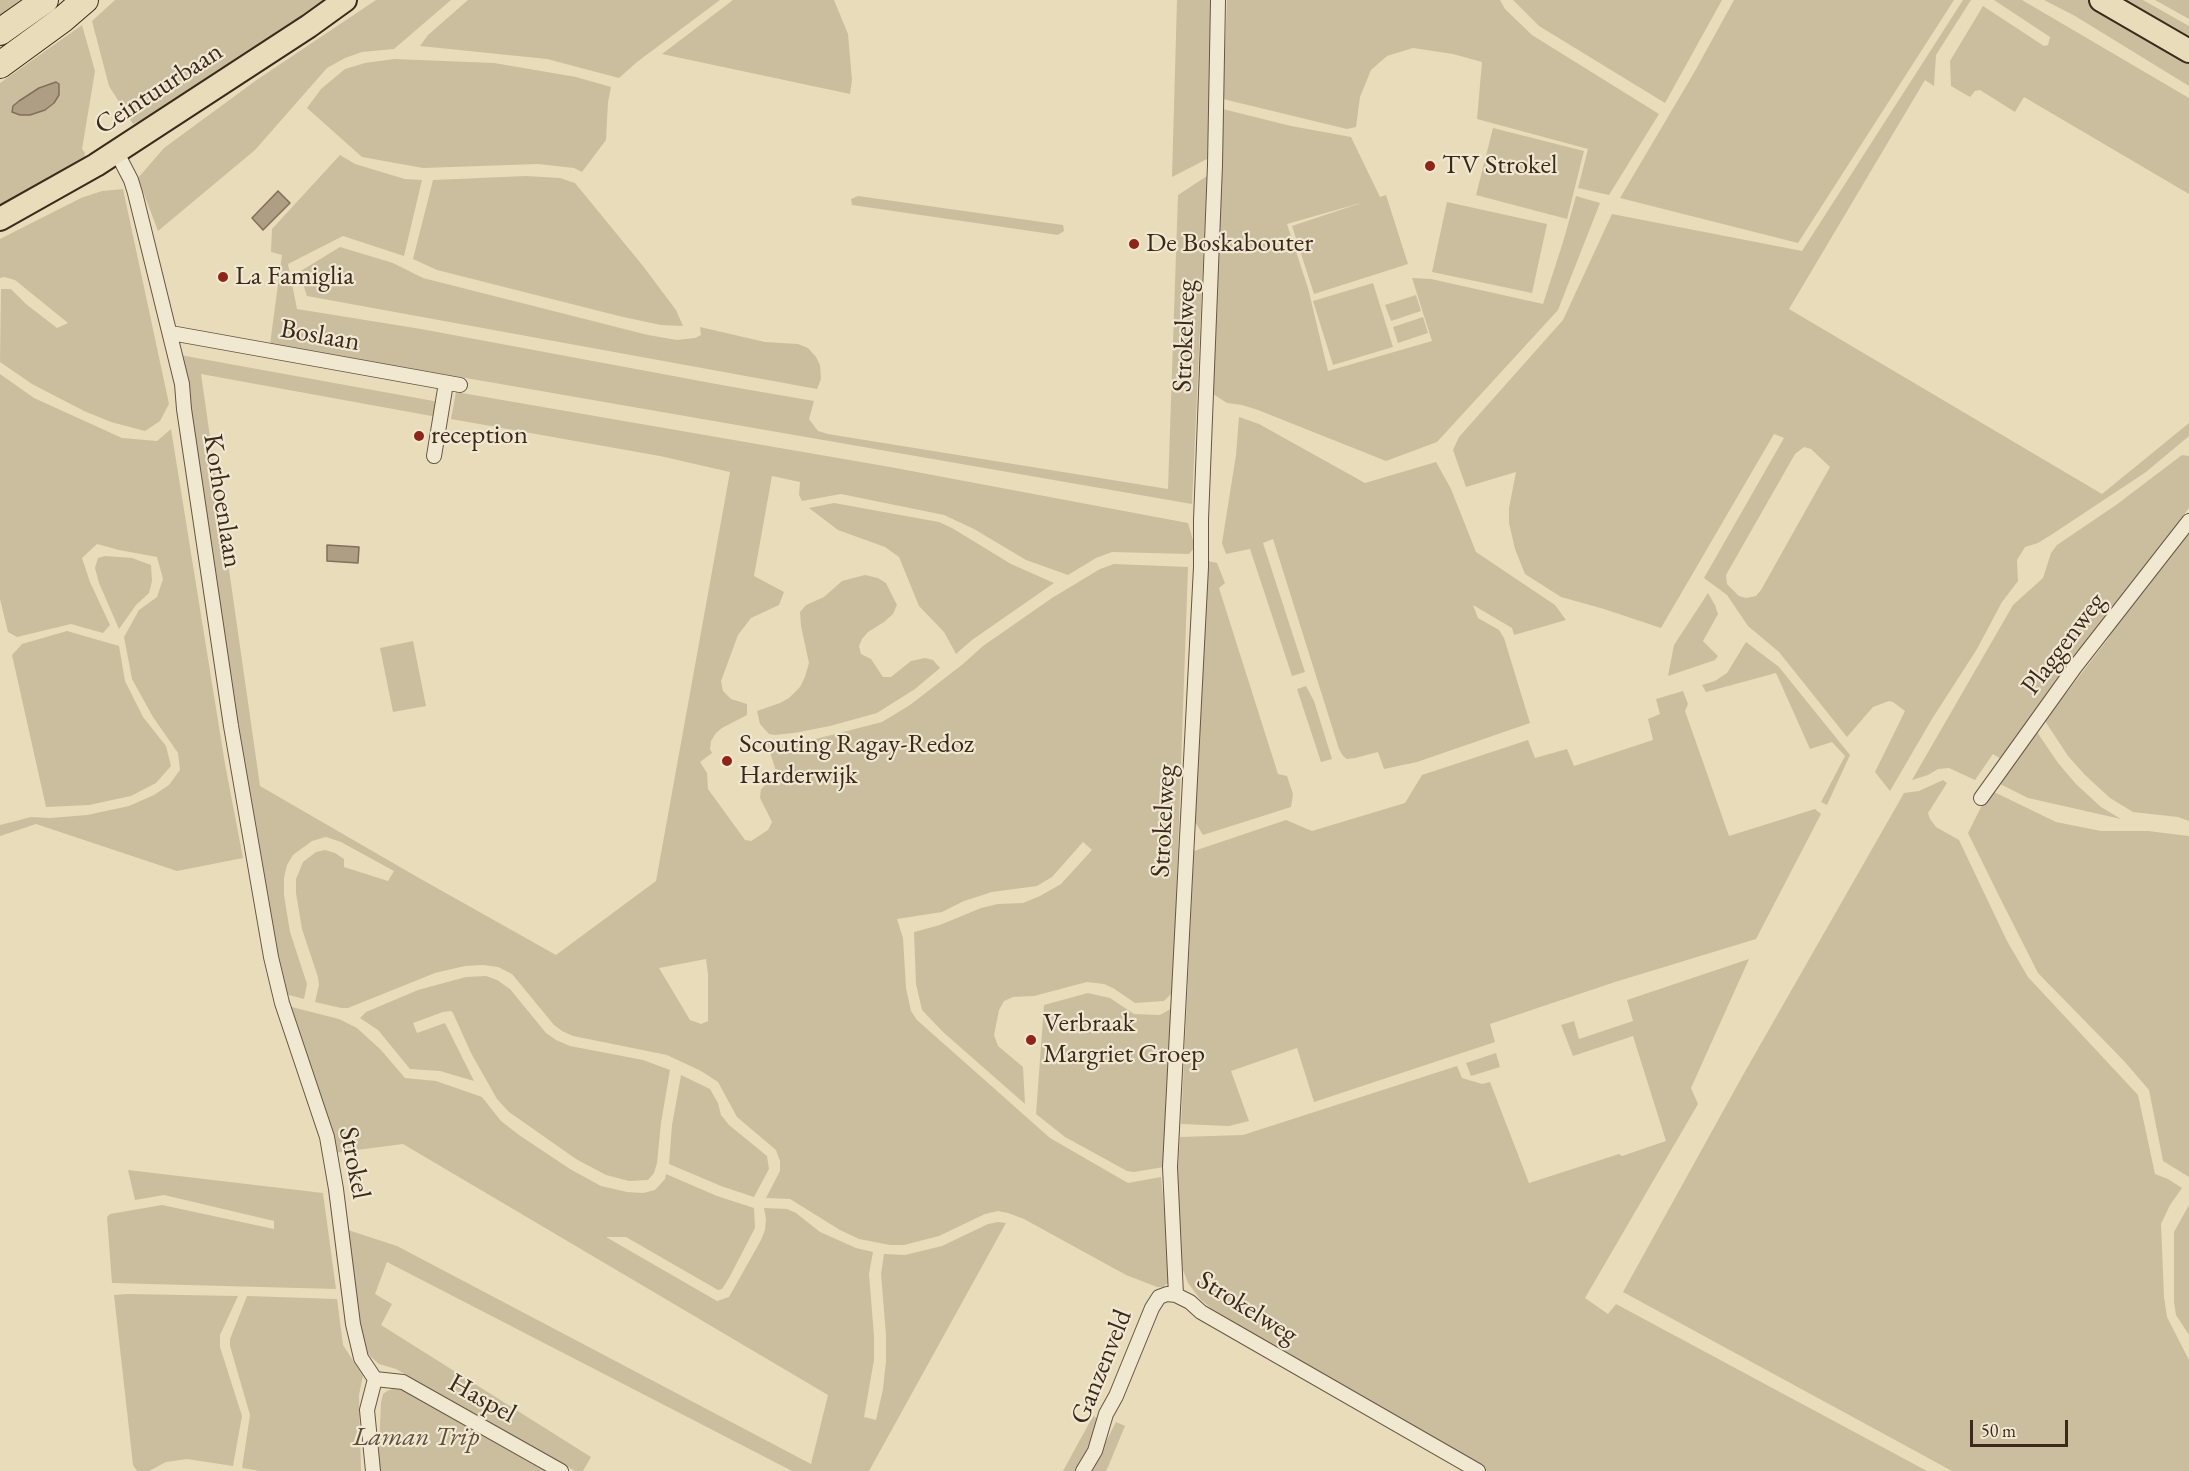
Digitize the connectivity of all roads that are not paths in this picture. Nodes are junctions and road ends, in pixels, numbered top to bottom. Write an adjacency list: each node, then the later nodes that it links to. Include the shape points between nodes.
1 (45, 0): 6 (highway)
2 (85, 0): 8 (highway)
3 (345, 0): 9 (main road, Ceintuurbaan)
4 (1218, 0): 16 (street, Strokelweg, via 1201,567 1170,1167)
5 (2102, 0): 7 (main road)
6 (0, 32)
7 (2189, 51)
8 (0, 65)
9 (116, 151): 10 (main road, Ceintuurbaan); 11 (street, Korhoenlaan, via 135,193)
10 (0, 219)
11 (171, 333): 12 (street, Boslaan, via 453,384); 15 (street, Korhoenlaan, via 183,384)
12 (434, 456)
13 (2189, 521): 14 (street, Plaggenweg, via 2075,667)
14 (1982, 798)
15 (255, 866): 17 (street, Strokel, via 282,1003 327,1137 353,1324 362,1358)
16 (1176, 1295): 20 (street, Ganzenveld, via 1160,1297 1152,1308 1106,1414 1095,1451); 21 (street, Strokelweg)
17 (375, 1379): 18 (street, via 367,1410); 19 (street, Haspel, via 403,1382)
18 (373, 1471)
19 (561, 1471)
20 (1083, 1471)
21 (1478, 1471)

